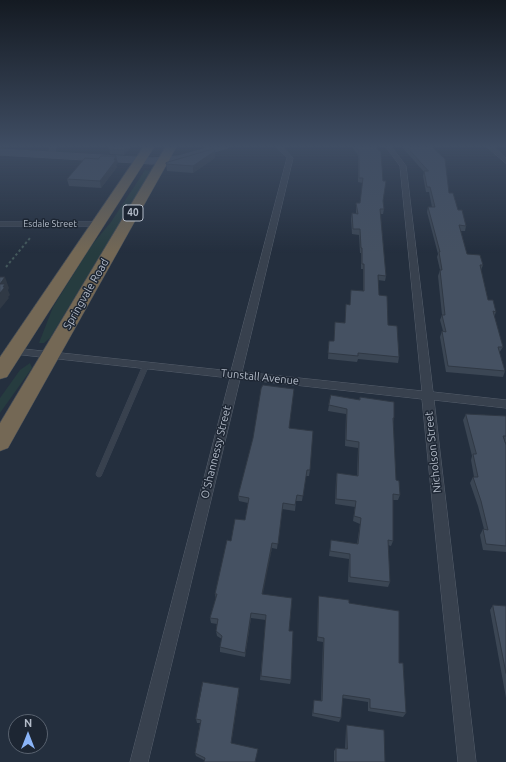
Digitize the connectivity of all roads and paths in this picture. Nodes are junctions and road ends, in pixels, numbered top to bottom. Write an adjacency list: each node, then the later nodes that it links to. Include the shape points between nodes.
1 (127, 182): 6 (highway, 40)
2 (151, 182): 10 (highway, Springvale Road / 40)
3 (284, 182): 13 (street, O'Shannessy Street)
4 (405, 182): 14 (street, Nicholson Street)
5 (0, 224): 6 (street, Esdale Street)
6 (100, 224): 9 (highway, 40)
7 (30, 238): 8 (path)
8 (6, 267)
9 (14, 351): 10 (street, Tunstall Avenue); 12 (highway, 40)
10 (51, 355): 11 (street, Tunstall Avenue); 16 (highway, Springvale Road / 40)
11 (146, 365): 13 (street, Tunstall Avenue); 17 (lane)
12 (0, 372)
13 (236, 374): 14 (street, Tunstall Avenue); 18 (street, O'Shannessy Street)
14 (427, 395): 15 (street, Tunstall Avenue); 19 (street, Nicholson Street)
15 (506, 404)
16 (0, 442)
17 (99, 474)
18 (139, 762)
19 (467, 762)

